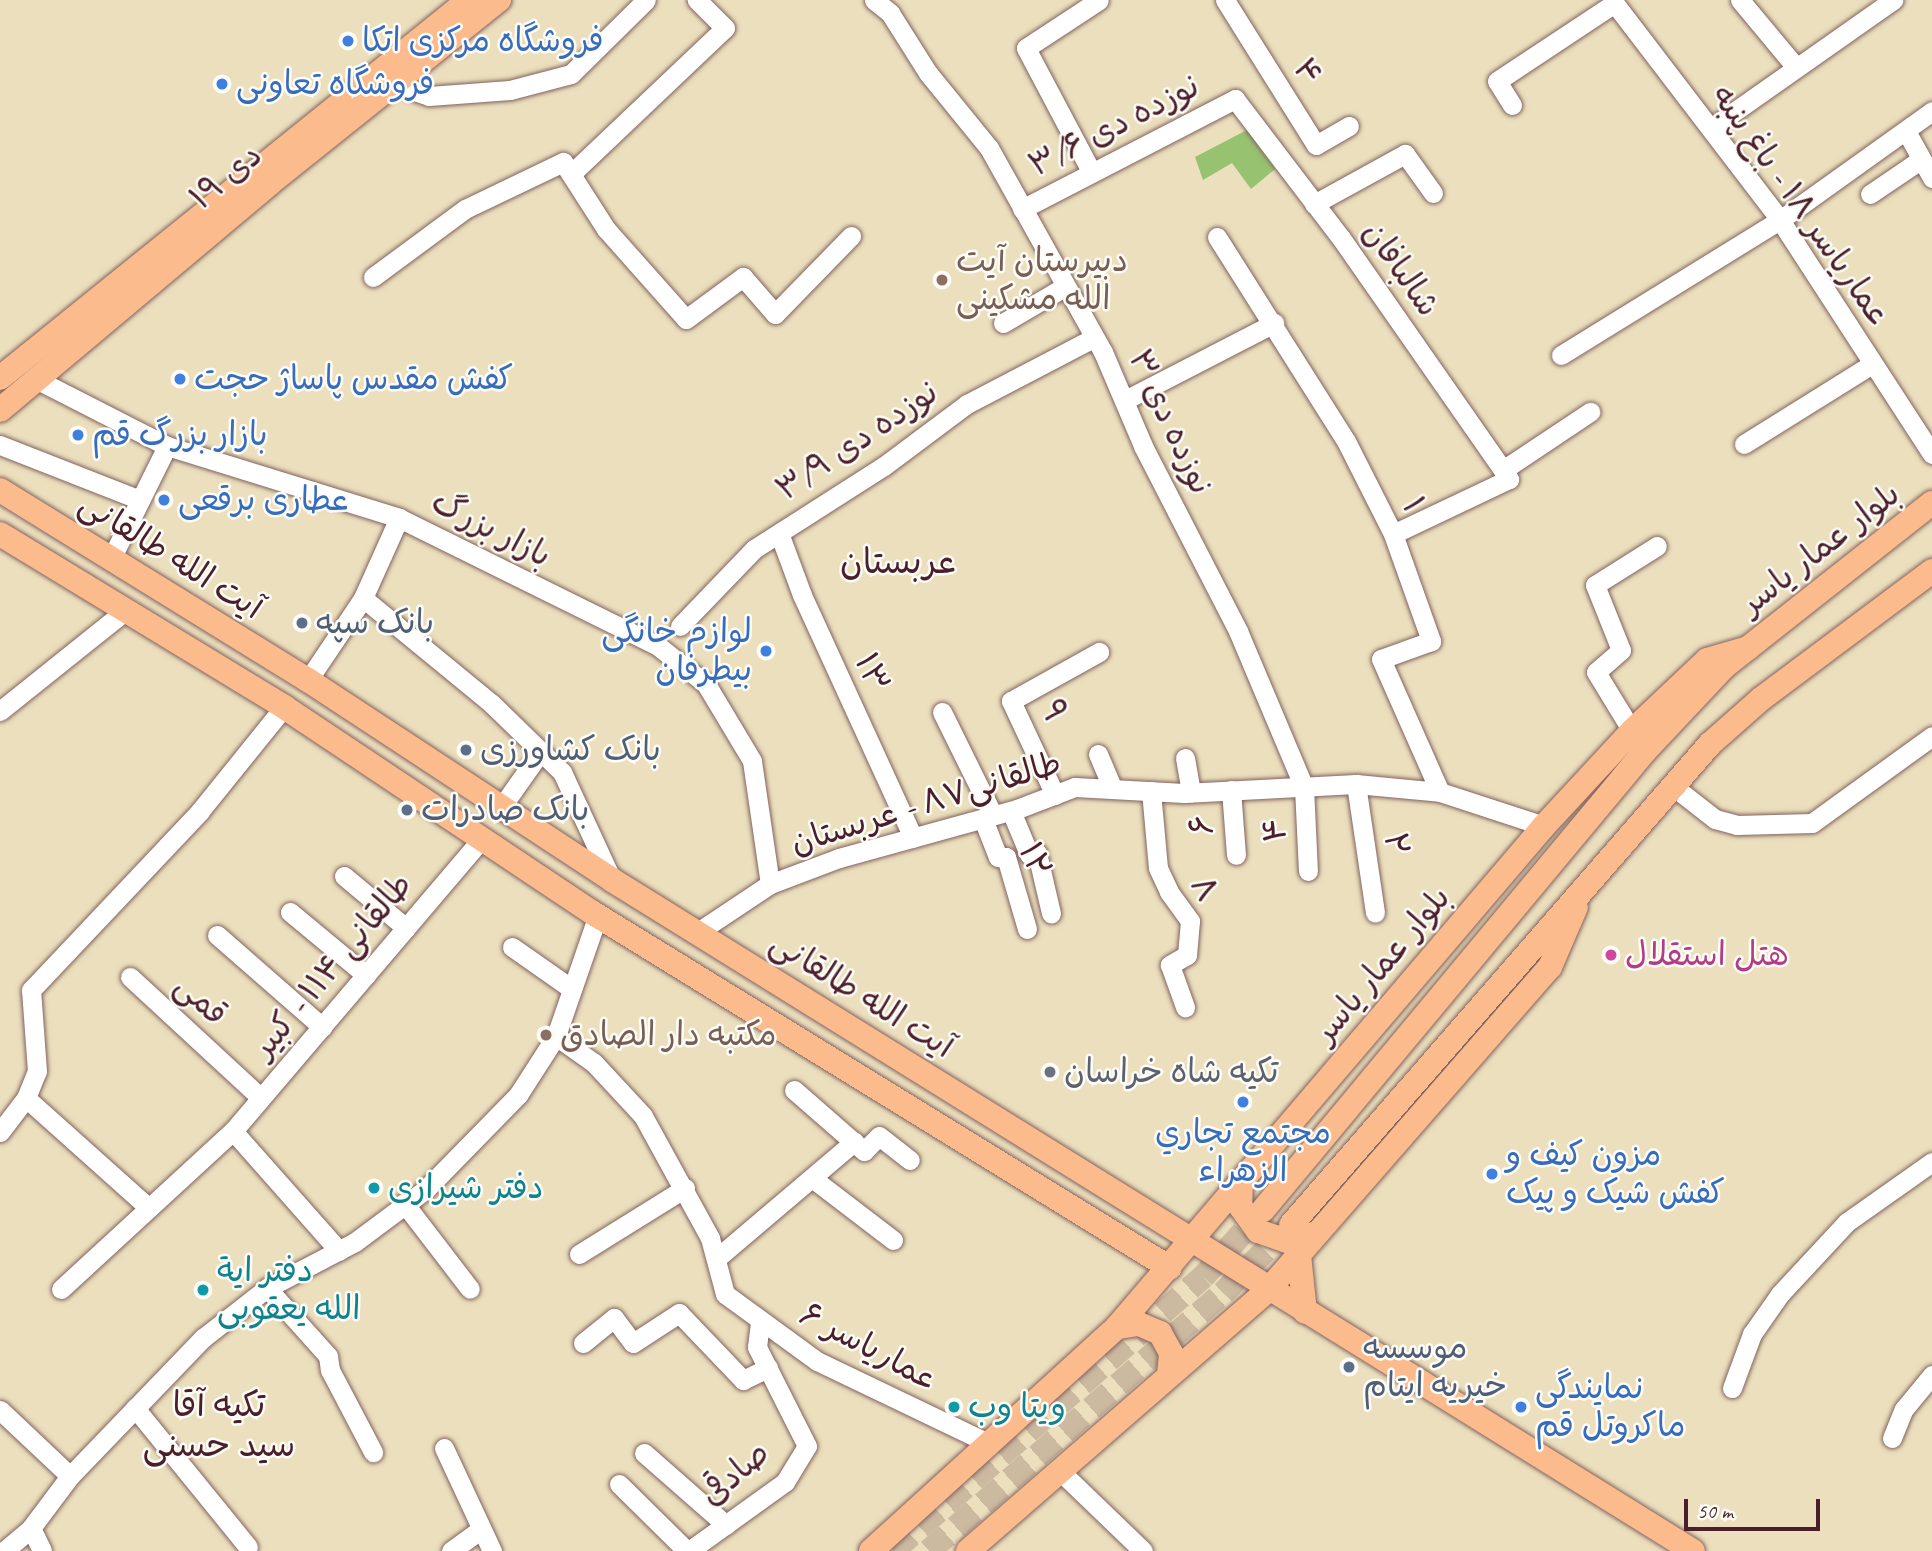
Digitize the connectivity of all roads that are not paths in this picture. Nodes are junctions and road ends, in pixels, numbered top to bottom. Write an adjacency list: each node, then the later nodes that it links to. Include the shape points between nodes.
1 (469, 0): 12 (main road, ۱۹ دی)
2 (499, 0): 12 (main road, ۱۹ دی)
3 (646, 0): 12 (street, via 571,74 510,90 429,96)
4 (697, 0): 20 (street, via 725,28)
5 (874, 0): 26 (street, نوزده دی ۳, via 890,13 928,73 989,148)
6 (1099, 0): 21 (street, via 1026,48)
7 (1225, 0): 16 (street, ۴, via 1316,145)
8 (1740, 0): 11 (street)
9 (1893, 0): 11 (street)
10 (1613, 2): 14 (street, via 1497,81); 17 (street, عماریاسر ۱۸ - باغ پنبه)
11 (1796, 66): 17 (street)
12 (384, 80): 37 (main road, ۱۹ دی); 38 (main road, ۱۹ دی)
13 (1236, 99): 21 (street, نوزده دی ۳/۶); 25 (street, شالبافان)
14 (1512, 105)
15 (1932, 111): 18 (street)
16 (1349, 126)
17 (1711, 128): 27 (street, عماریاسر ۱۸ - باغ پنبه)
18 (1906, 131): 19 (street); 27 (street)
19 (1920, 160): 22 (street); 24 (street)
20 (567, 168): 28 (street, via 606,229 686,318 743,277 775,314); 30 (street, via 465,209)
21 (1091, 171): 26 (street, نوزده دی ۳/۶)
22 (1932, 178)
23 (1433, 192): 25 (street, via 1405,154)
24 (1870, 194)
25 (1314, 204): 46 (street, شالبافان)
26 (1022, 209): 31 (street, نوزده دی ۳)
27 (1780, 220): 35 (street); 36 (street, عماریاسر ۱۸ - باغ پنبه)
28 (851, 236)
29 (1217, 237): 33 (street, ۱)
30 (373, 277)
31 (1064, 287): 32 (street); 34 (street, نوزده دی ۳)
32 (1003, 323)
33 (1274, 323): 39 (street); 53 (street, ۱, via 1346,441)
34 (1093, 338): 39 (street, نوزده دی ۳); 51 (street, نوزده دی ۳/۹, via 967,404 884,466)
35 (1561, 355)
36 (1872, 364): 42 (street); 45 (street, عماریاسر ۱۸ - باغ پنبه)
37 (0, 379)
38 (36, 379): 40 (main road, ۱۹ دی); 44 (street, بازار بزرگ)
39 (1125, 400): 72 (street, نوزده دی ۳, via 1238,631)
40 (0, 410)
41 (1590, 412): 46 (street)
42 (1744, 444)
43 (0, 445): 48 (street)
44 (167, 446): 48 (street); 50 (street, بازار بزرگ)
45 (1932, 454)
46 (1506, 475): 53 (street)
47 (0, 490): 55 (main road, آیت الله طالقانی)
48 (141, 500): 55 (street)
49 (1932, 503): 60 (main road, بلوار عمار یاسر)
50 (399, 519): 57 (street); 89 (street, بازار بزرگ, via 658,646 706,684 752,761)
51 (779, 533): 59 (street, نوزده دی ۳/۹, via 754,549); 83 (street, ۱۳, via 802,595)
52 (0, 534): 58 (main road, آیت الله طالقانی)
53 (1393, 534): 78 (street, ۱, via 1431,640 1381,659)
54 (1657, 546): 66 (street, via 1595,585 1621,650 1596,671)
55 (111, 559): 62 (main road, آیت الله طالقانی)
56 (1932, 571): 73 (main road, via 1761,699 1710,744)
57 (363, 598): 62 (street); 68 (street, via 492,704)
58 (125, 611): 63 (main road, آیت الله طالقانی); 64 (street)
59 (680, 626)
60 (1748, 648): 66 (main road, بلوار عمار یاسر, via 1707,660); 119 (main road, بلوار عمار یاسر, via 1724,667 1645,751)
61 (1099, 652): 79 (street, ۹, via 1011,701)
62 (308, 680): 80 (main road, آیت الله طالقانی)
63 (284, 708): 84 (main road, آیت الله طالقانی); 107 (street, via 200,811 31,990 37,1071)
64 (0, 711)
65 (942, 712): 81 (street)
66 (1632, 732): 82 (main road, بلوار عمار یاسر)
67 (1932, 736): 73 (street, via 1803,825 1737,825 1715,819)
68 (541, 751): 80 (street); 88 (street, via 562,772)
69 (1098, 754): 74 (street)
70 (1185, 758): 77 (street)
71 (1356, 783): 72 (street, طالقانی۸۷ - عربستان); 78 (street, طالقانی۸۷ - عربستان); 93 (street, ۲)
72 (1304, 787): 75 (street, طالقانی۸۷ - عربستان); 86 (street, ۴)
73 (1674, 787): 90 (main road)
74 (1114, 789): 76 (street, طالقانی۸۷ - عربستان); 79 (street, طالقانی۸۷ - عربستان, via 1075,787)
75 (1231, 790): 77 (street, طالقانی۸۷ - عربستان); 85 (street, ۶)
76 (1151, 791): 77 (street, طالقانی۸۷ - عربستان); 103 (street, ۸, via 1158,867 1168,892 1190,921 1187,955 1170,965)
77 (1191, 792)
78 (1440, 792): 82 (street, طالقانی۸۷ - عربستان)
79 (1055, 795): 81 (street, طالقانی۸۷ - عربستان)
80 (500, 809): 88 (main road, آیت الله طالقانی)
81 (996, 815): 83 (street, طالقانی۸۷ - عربستان); 92 (street, via 1029,854 1037,853); 96 (street, ۱۲, via 998,857 1006,857)
82 (1544, 826): 115 (main road, بلوار عمار یاسر)
83 (913, 838): 89 (street, طالقانی۸۷ - عربستان, via 839,858)
84 (480, 841): 94 (main road, آیت الله طالقانی); 95 (street, طالقانی ۱۱۴ - کبیر)
85 (1236, 855)
86 (1308, 871)
87 (344, 876): 95 (street)
88 (612, 880): 97 (main road, آیت الله طالقانی)
89 (770, 884): 97 (street, طالقانی۸۷ - عربستان)
90 (1585, 887): 120 (main road); 121 (main road, via 1550,967)
91 (290, 912): 100 (street)
92 (1051, 913)
93 (1375, 913)
94 (598, 915): 102 (street); 128 (main road, آیت الله طالقانی)
95 (406, 928): 100 (street, طالقانی ۱۱۴ - کبیر)
96 (1027, 929)
97 (698, 932): 122 (main road, آیت الله طالقانی)
98 (217, 935): 104 (street)
99 (512, 947): 102 (street)
100 (366, 975): 104 (street, طالقانی ۱۱۴ - کبیر)
101 (130, 977): 108 (street, قمی)
102 (572, 989): 105 (street)
103 (1185, 1007)
104 (321, 1027): 108 (street, طالقانی ۱۱۴ - کبیر)
105 (556, 1036): 116 (street, via 614,1082 643,1116); 117 (street, via 518,1095 426,1189)
106 (794, 1090): 111 (street)
107 (29, 1093): 110 (street); 118 (street)
108 (261, 1098): 109 (street, طالقانی ۱۱۴ - کبیر)
109 (233, 1131): 118 (street, طالقانی ۱۱۴ - کبیر); 124 (street)
110 (0, 1132)
111 (854, 1142): 112 (street, via 864,1151 879,1136); 114 (street)
112 (910, 1160)
113 (1932, 1162): 140 (street, via 1847,1222 1780,1294 1752,1334)
114 (812, 1178): 123 (street); 127 (street)
115 (1241, 1182): 121 (main road, via 1240,1206 1258,1231 1287,1241); 122 (main road, بلوار عمار یاسر)
116 (685, 1188): 125 (street); 127 (street)
117 (404, 1203): 124 (street); 131 (street)
118 (149, 1208): 130 (street, طالقانی ۱۱۴ - کبیر)
119 (1263, 1210)
120 (1291, 1225)
121 (1318, 1233): 126 (main road)
122 (1192, 1239): 128 (main road, بلوار عمار یاسر); 132 (main road, آیت الله طالقانی)
123 (893, 1240)
124 (339, 1251): 129 (street)
125 (579, 1254)
126 (1299, 1255): 132 (main road); 133 (main road)
127 (717, 1258): 134 (street, عماریاسر ۶, via 725,1294)
128 (1170, 1268): 135 (main road, بلوار عمار یاسر)
129 (267, 1288): 141 (street, via 203,1338); 146 (street, via 328,1356 330,1370)
130 (61, 1289)
131 (470, 1289)
132 (1268, 1290): 133 (main road, آیت الله طالقانی); 138 (main road)
133 (1305, 1312): 163 (main road, آیت الله طالقانی)
134 (760, 1322): 137 (street, صادقی, via 757,1347); 144 (street, عماریاسر ۶, via 817,1361)
135 (1117, 1327): 138 (main road, via 1139,1324 1160,1333 1171,1353); 144 (main road, بلوار عمار یاسر)
136 (583, 1342): 137 (street, via 614,1318 633,1343 679,1313 743,1380)
137 (768, 1368): 151 (street, صادقی, via 807,1446 785,1482)
138 (1169, 1375): 148 (main road)
139 (1932, 1376): 143 (street, via 1904,1409)
140 (1732, 1388)
141 (135, 1408): 149 (street); 154 (street)
142 (0, 1410): 149 (street)
143 (1892, 1438)
144 (990, 1444): 160 (main road, بلوار عمار یاسر)
145 (444, 1448): 153 (street)
146 (373, 1452)
147 (644, 1453): 151 (street)
148 (1060, 1471): 161 (main road); 162 (street)
149 (70, 1476): 152 (street)
150 (619, 1484): 159 (street)
151 (726, 1525): 159 (street, صادقی)
152 (31, 1528): 155 (street); 156 (street)
153 (479, 1531): 157 (street); 158 (street)
154 (248, 1547)
155 (4, 1551)
156 (42, 1551)
157 (451, 1551)
158 (492, 1551)
159 (688, 1551)
160 (871, 1551)
161 (968, 1551)
162 (1143, 1551)
163 (1693, 1551)

